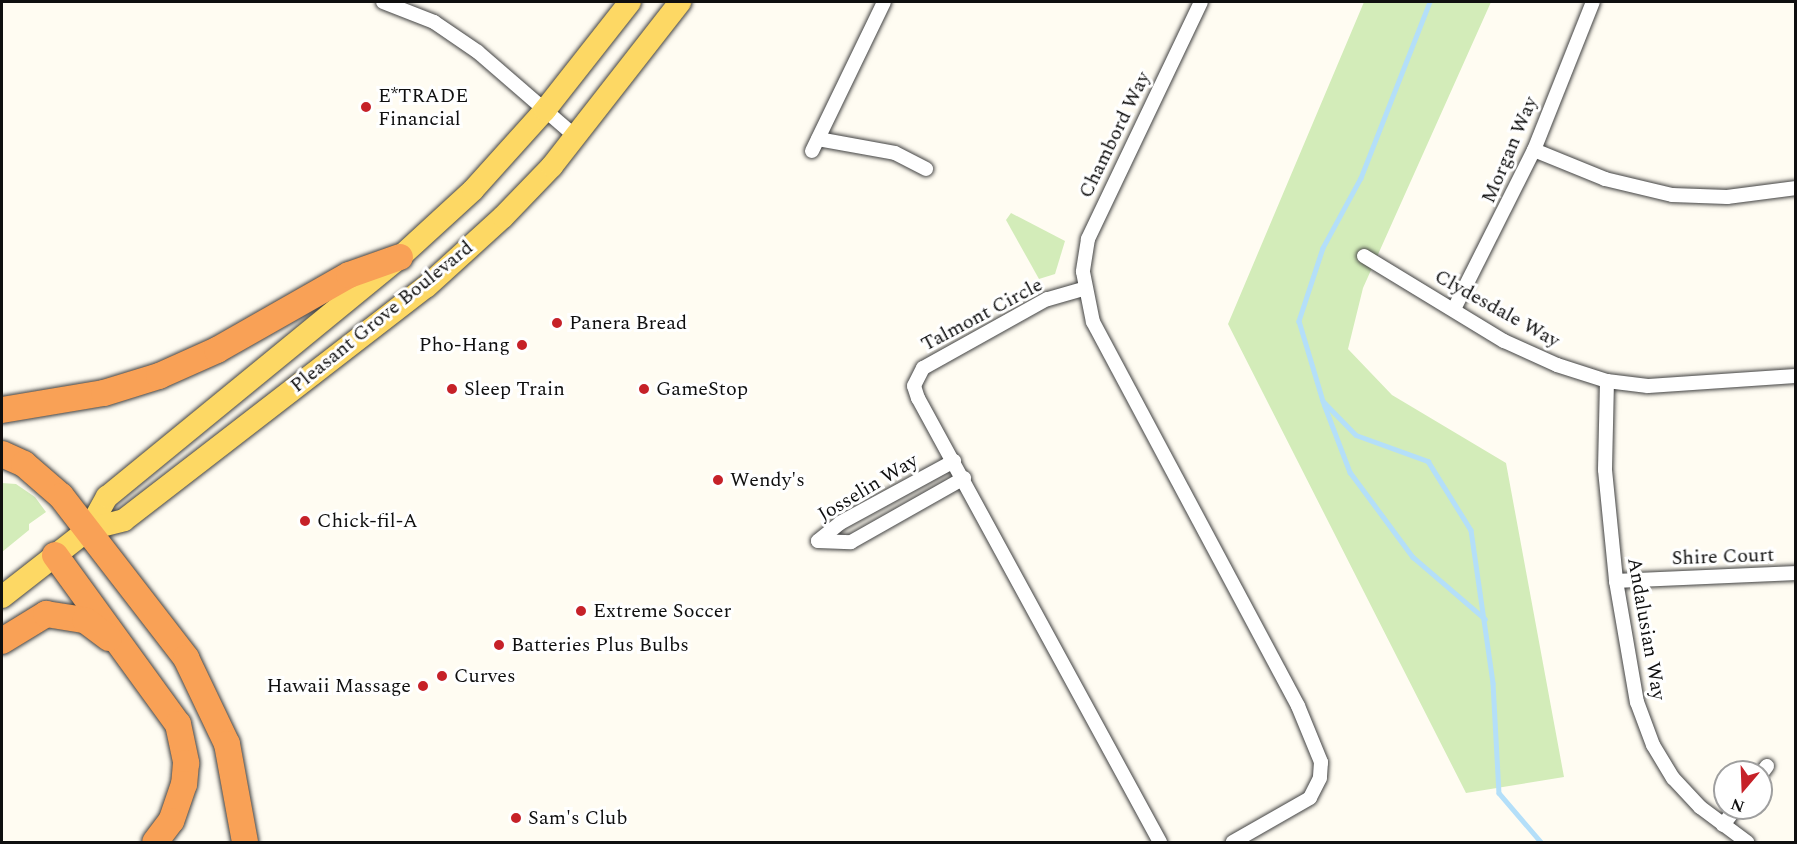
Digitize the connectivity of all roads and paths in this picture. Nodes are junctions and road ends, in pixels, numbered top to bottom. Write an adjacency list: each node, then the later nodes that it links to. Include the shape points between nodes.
1 (383, 2): 7 (street, via 443,28 478,52)
2 (630, 2): 7 (main road, Pleasant Grove Boulevard)
3 (680, 2): 8 (main road, Pleasant Grove Boulevard)
4 (884, 2): 10 (street, via 815,145 895,153)
5 (1201, 2): 14 (street, Chambord Way, via 1088,239)
6 (1593, 2): 9 (street, Morgan Way)
7 (545, 110): 8 (street); 13 (main road, Pleasant Grove Boulevard, via 473,190)
8 (576, 137): 22 (main road, Pleasant Grove Boulevard, via 503,217 426,287 124,520)
9 (1534, 150): 11 (street, via 1605,179 1672,195 1727,197); 15 (street, Morgan Way)
10 (927, 169)
11 (1796, 188)
12 (1364, 256): 15 (street, Clydesdale Way)
13 (400, 257): 18 (highway, via 349,275 217,350 159,376 81,398); 22 (main road, Pleasant Grove Boulevard, via 106,497)
14 (1083, 290): 20 (street, Talmont Circle, via 1047,299 923,368 917,376 918,398); 34 (street, via 1093,322 1293,696 1321,762 1320,778 1310,798)
15 (1454, 309): 17 (street, Clydesdale Way, via 1546,360)
16 (1796, 376): 17 (street, Clydesdale Way, via 1648,386)
17 (1607, 381): 25 (street, Andalusian Way, via 1605,470)
18 (2, 410)
19 (2, 454): 22 (highway, via 39,476)
20 (954, 461): 21 (street, Talmont Circle); 21 (street, Josselin Way, via 840,523 818,541 851,542)
21 (964, 478): 33 (street, Talmont Circle)
22 (89, 530): 23 (main road, Pleasant Grove Boulevard); 32 (highway, via 186,658 209,700 227,744)
23 (56, 555): 26 (main road, Pleasant Grove Boulevard); 28 (highway)
24 (1796, 573): 25 (street, Shire Court)
25 (1616, 581): 30 (street, Andalusian Way, via 1637,702 1653,745 1673,778)
26 (2, 597)
27 (2, 641): 28 (highway, via 46,614 67,614 86,620)
28 (130, 657): 31 (highway, via 168,706 184,745 186,763 180,802)
29 (1727, 820): 30 (street)
30 (1723, 825): 35 (street, Andalusian Way)
31 (155, 843)
32 (244, 843)
33 (1160, 843)
34 (1233, 843)
35 (1747, 843)

